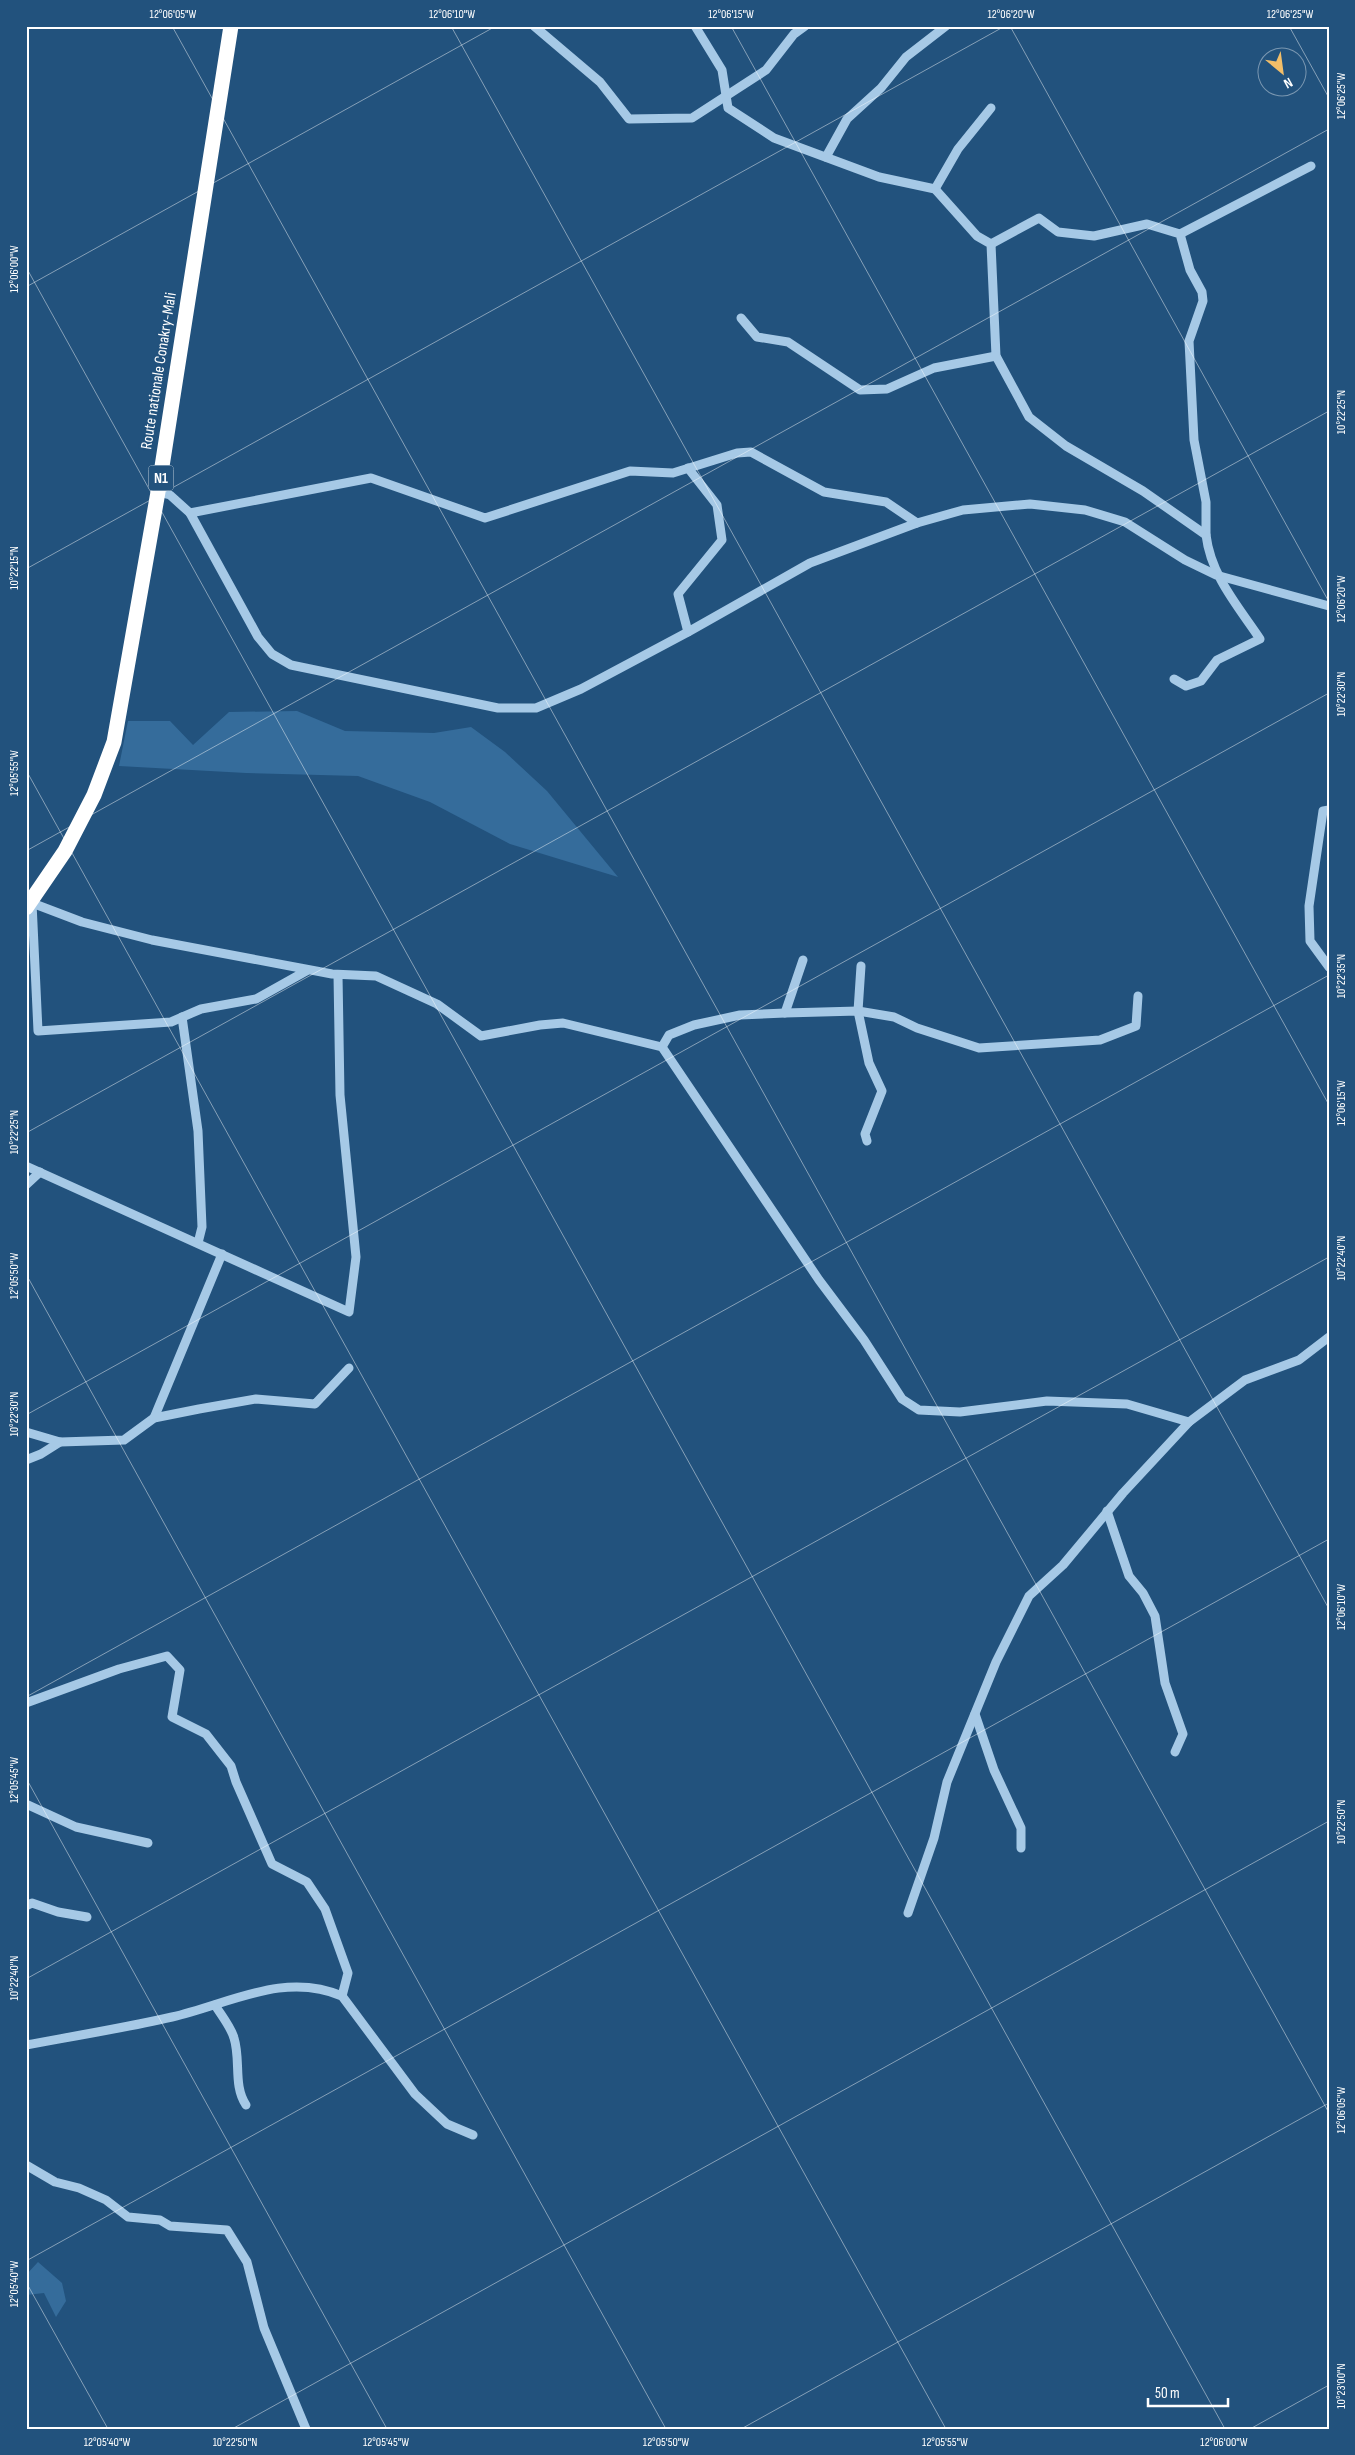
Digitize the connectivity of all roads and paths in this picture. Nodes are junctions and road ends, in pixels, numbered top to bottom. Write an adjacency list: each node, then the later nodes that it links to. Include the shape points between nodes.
1 (231, 26): 16 (highway, Route nationale Conakry-Mali / N1)
2 (534, 26): 6 (street, via 600,82 629,119 692,118)
3 (695, 26): 6 (street, via 722,70)
4 (806, 26): 6 (street, via 794,34 766,70)
5 (946, 26): 8 (street, via 906,57 881,88 847,119)
6 (726, 98): 8 (street, via 728,108 774,138)
7 (991, 108): 10 (street, via 958,149)
8 (826, 157): 10 (street, via 880,177)
9 (1311, 166): 11 (street)
10 (934, 189): 12 (street, via 977,236)
11 (1180, 234): 12 (street, via 1146,224 1094,236 1058,232 1039,218); 19 (street, via 1203,301 1189,342 1194,440 1206,502)
12 (991, 244): 14 (street)
13 (741, 318): 14 (street, via 757,337 788,342 860,390 887,389 934,368)
14 (996, 356): 19 (street, via 1029,417 1066,446 1143,491)
15 (688, 468): 17 (street, via 673,473 630,471 485,518 371,478); 18 (street, via 738,452 751,452 824,492 886,502); 22 (street, via 717,505 722,540 678,594)
16 (158, 492): 17 (street, via 170,495); 25 (highway, Route nationale Conakry-Mali / N1, via 114,742 94,794 65,851)
17 (190, 513): 22 (street, via 258,637 272,654 291,665 498,708 536,708 581,689)
18 (917, 523): 20 (street, via 963,510 1030,504 1085,510 1125,522 1185,560); 22 (street, via 810,563)
19 (1206, 536): 20 (street, via 1208,554)
20 (1216, 575): 21 (street); 23 (street, via 1260,639 1217,660 1201,681 1186,686)
21 (1329, 606)
22 (688, 632)
23 (1174, 679)
24 (1329, 810): 28 (street, via 1323,812 1308,906 1310,941)
25 (28, 905): 29 (street, via 152,940); 34 (street, via 38,1031 171,1022)
26 (803, 960): 33 (street)
27 (861, 966): 32 (street)
28 (1329, 967)
29 (308, 970): 30 (street); 34 (street, via 256,998 201,1009)
30 (338, 975): 35 (street, via 376,976 437,1004 481,1036 563,1024); 41 (street, via 340,1095 356,1257 349,1312)
31 (1138, 996): 32 (street, via 1136,1026 1100,1040 979,1048 894,1017)
32 (858, 1011): 33 (street); 36 (street, via 869,1063 882,1091 865,1134)
33 (785, 1013): 35 (street, via 740,1015 694,1025 669,1035)
34 (182, 1017): 40 (street, via 198,1132 202,1227)
35 (662, 1047): 45 (street, via 902,1399 919,1410 960,1412 1047,1401 1127,1404)
36 (867, 1141)
37 (26, 1166): 38 (street)
38 (40, 1172): 39 (street); 40 (street)
39 (26, 1185)
40 (198, 1243): 41 (street)
41 (222, 1254): 44 (street)
42 (1329, 1337): 45 (street, via 1298,1360 1245,1380)
43 (349, 1368): 44 (street, via 315,1404 256,1399)
44 (154, 1418): 47 (street, via 124,1440)
45 (1189, 1422): 49 (street)
46 (26, 1432): 47 (street)
47 (60, 1442): 48 (street)
48 (26, 1460)
49 (1107, 1511): 51 (street, via 1063,1564 1029,1596 996,1662); 52 (street, via 1129,1576 1155,1616 1165,1683 1183,1734)
50 (26, 1704): 59 (street, via 120,1669 167,1656 180,1670 172,1717 206,1734 231,1766 272,1864 307,1882 325,1910 348,1973)
51 (975, 1714): 55 (street, via 994,1770 1021,1828); 57 (street, via 946,1782 934,1838)
52 (1176, 1752)
53 (26, 1804): 54 (street, via 76,1827)
54 (148, 1843)
55 (1021, 1848)
56 (26, 1906): 58 (street, via 32,1903)
57 (908, 1913)
58 (87, 1917)
59 (342, 1996): 60 (street, via 324,1988 295,1986); 63 (street, via 415,2094 447,2124)
60 (215, 2004): 61 (street, via 174,2017); 62 (street, via 234,2038 238,2094)
61 (26, 2045)
62 (246, 2105)
63 (473, 2135)
64 (26, 2164): 65 (street, via 55,2182 106,2200 128,2217 160,2220 170,2226 227,2230 247,2262 264,2328)
65 (306, 2429)

